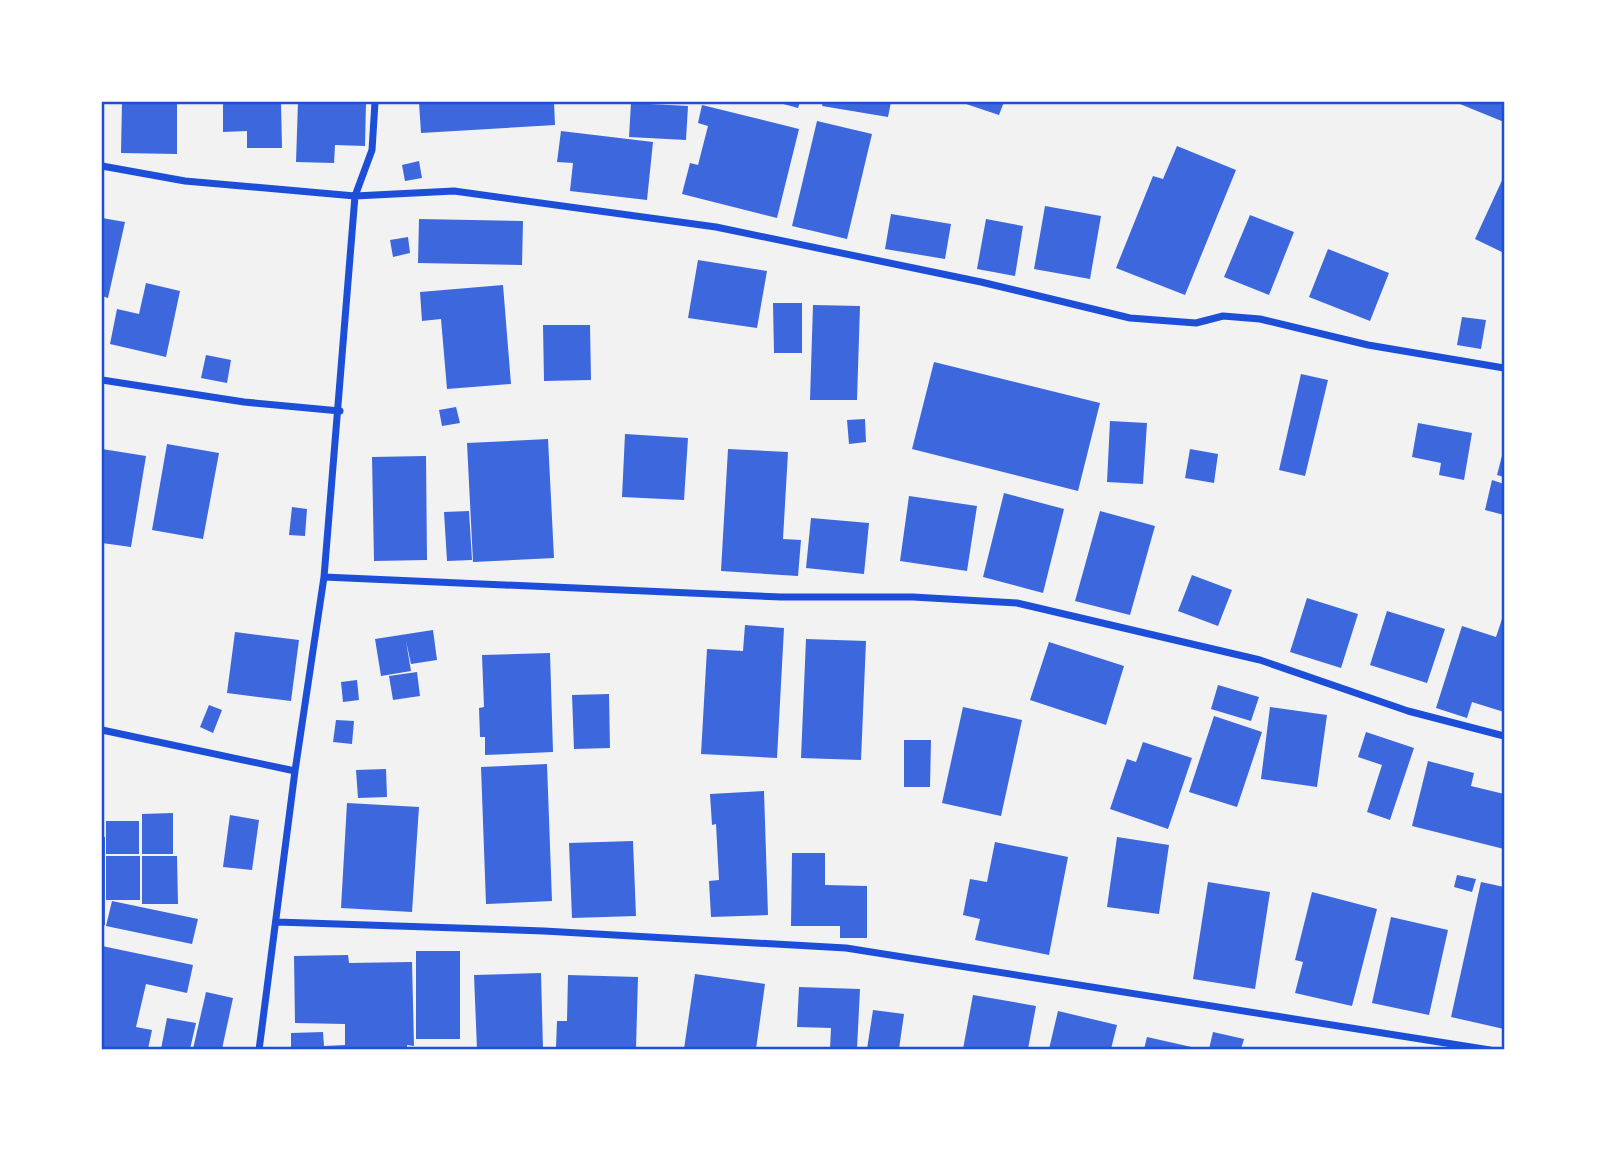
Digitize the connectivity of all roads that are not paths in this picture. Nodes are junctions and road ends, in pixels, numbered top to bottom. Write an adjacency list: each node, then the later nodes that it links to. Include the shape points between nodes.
1 (375, 102): 3 (street, via 372,150)
2 (102, 166): 3 (street, via 185,181)
3 (355, 196): 4 (street, via 454,191 716,227 1130,318 1196,323 1223,316 1260,319 1368,345); 6 (street)
4 (1504, 368)
5 (102, 380): 6 (street)
6 (340, 411): 7 (street)
7 (324, 577): 9 (street, via 1017,603 1260,660 1408,711); 10 (street)
8 (102, 730): 10 (street)
9 (1504, 736)
10 (295, 771): 11 (street)
11 (277, 922): 12 (street); 13 (street, via 846,948)
12 (259, 1049)
13 (1490, 1049)

